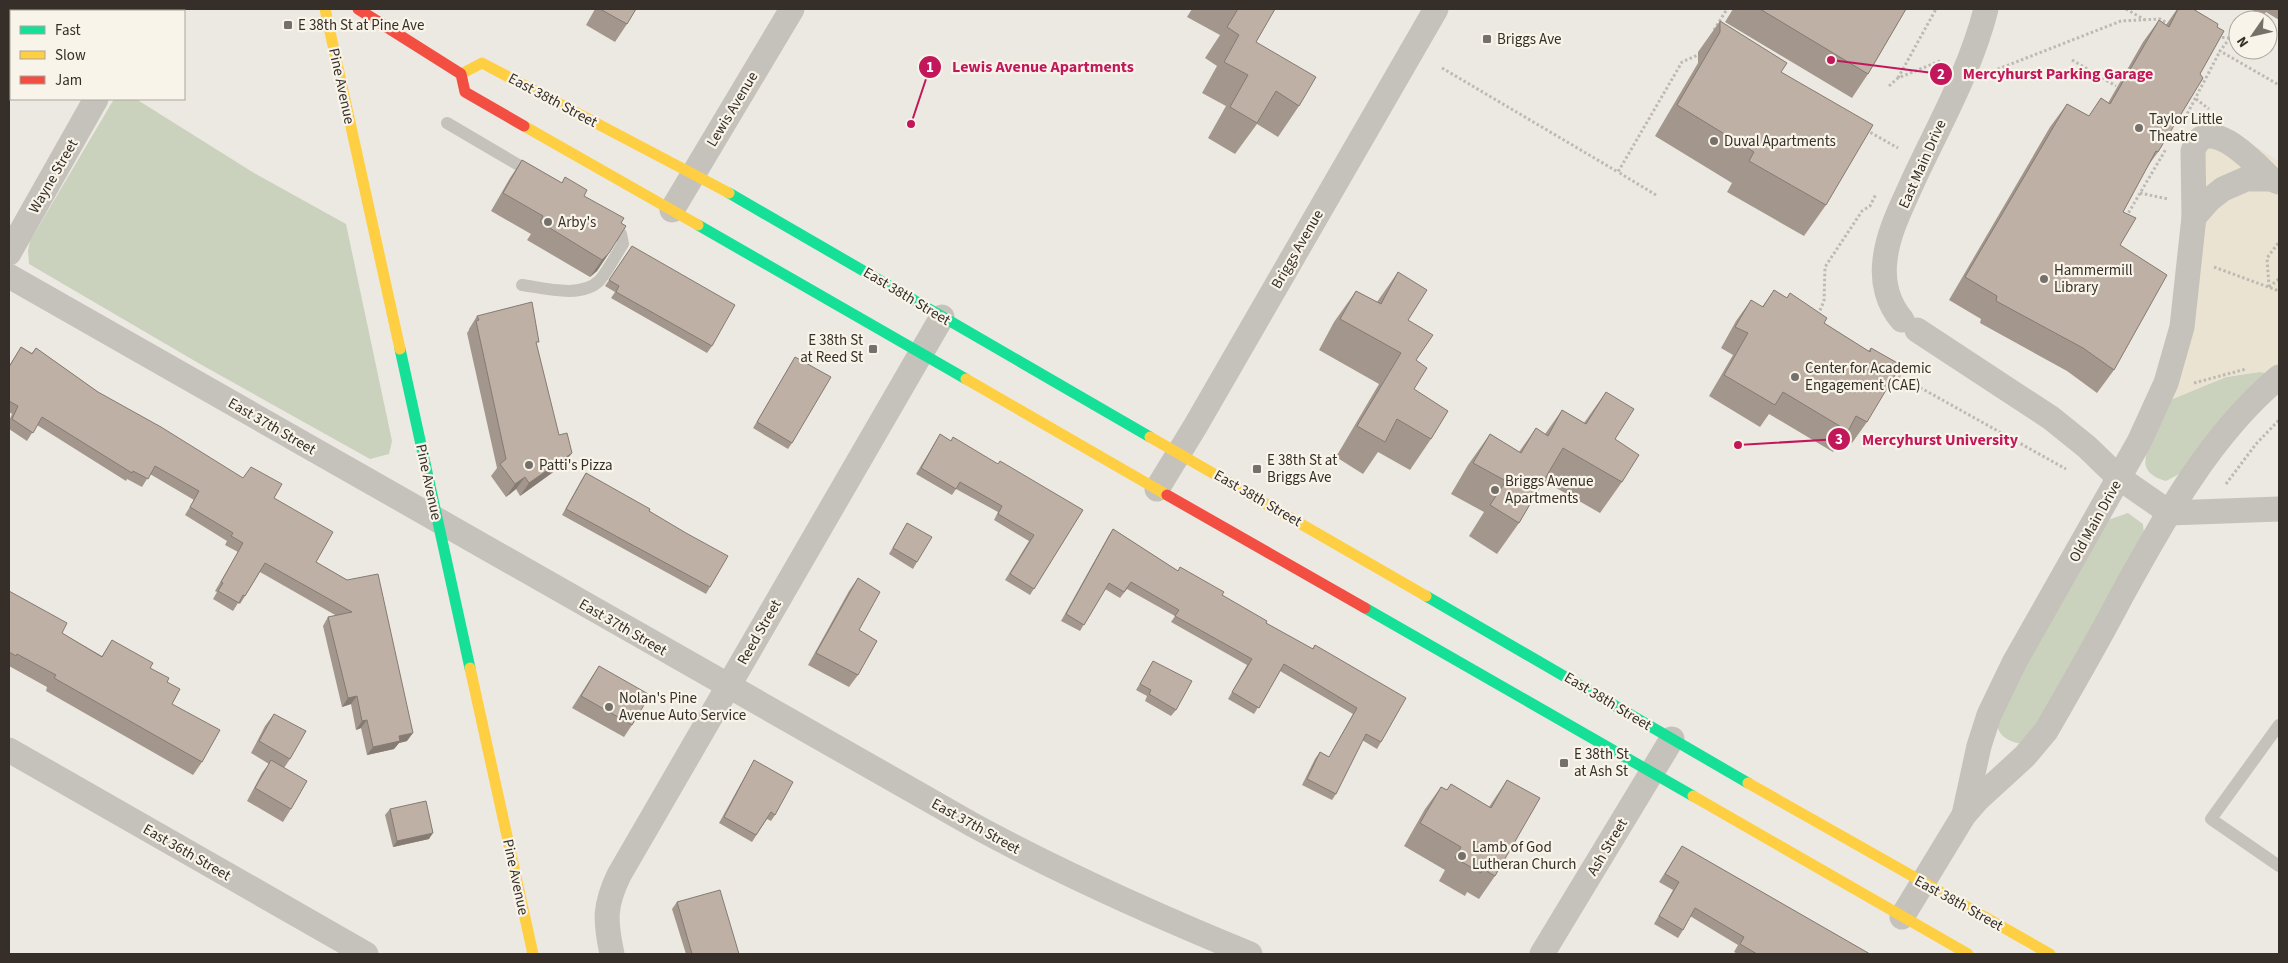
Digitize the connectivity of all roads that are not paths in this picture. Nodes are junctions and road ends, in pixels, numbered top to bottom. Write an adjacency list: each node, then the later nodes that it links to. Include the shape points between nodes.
1 (325, 9): 26 (main road, Pine Avenue)
2 (358, 9): 6 (main road)
3 (792, 9): 9 (street, Lewis Avenue)
4 (1436, 9): 21 (street, Briggs Avenue)
5 (1986, 9): 22 (street, East Main Drive, via 1978,42 1900,210 1889,241 1884,278 1889,299 1894,310 1910,325 2051,418)
6 (461, 74): 9 (main road, East 38th Street, via 482,63); 12 (main road, via 465,92)
7 (95, 100): 15 (street, Wayne Street)
8 (447, 123): 10 (lane)
9 (694, 174): 12 (street, Lewis Avenue); 18 (main road, East 38th Street)
10 (545, 180)
11 (2275, 180): 14 (street, Old Main Drive, via 2246,179 2223,189 2208,200); 14 (street, Old Main Drive, via 2223,138 2202,138 2196,142 2192,158)
12 (672, 210): 19 (main road)
13 (600, 213): 17 (lane, via 620,234 623,244 599,281 587,289 564,291)
14 (2194, 217): 22 (street, Old Main Drive, via 2182,328 2166,383 2139,442)
15 (9, 253)
16 (9, 276): 26 (street, East 37th Street)
17 (522, 285)
18 (942, 317): 19 (street, Reed Street); 21 (main road, East 38th Street)
19 (921, 352): 23 (main road); 27 (street, Reed Street)
20 (2279, 377): 25 (street, Old Main Drive, via 2236,418 2192,476)
21 (1180, 452): 23 (street, Briggs Avenue); 29 (main road, East 38th Street)
22 (2118, 477): 25 (street, East Main Drive); 32 (street, Old Main Drive, via 2014,663 1989,715)
23 (1157, 489): 31 (main road)
24 (2279, 509): 25 (street)
25 (2170, 513): 32 (street, Old Main Drive, via 2046,731)
26 (438, 521): 27 (street, East 37th Street); 37 (main road, Pine Avenue)
27 (728, 686): 38 (street, Reed Street, via 610,892 606,911); 39 (street, East 37th Street, via 1035,858 1136,907)
28 (2279, 726): 33 (lane, via 2211,819)
29 (1672, 740): 31 (street, Ash Street); 34 (main road, East 38th Street)
30 (9, 750): 36 (street, East 36th Street)
31 (1651, 774): 35 (main road); 40 (street, Ash Street)
32 (1964, 815): 34 (street, Old Main Drive)
33 (2279, 866)
34 (1922, 882): 35 (street, Old Main Drive); 42 (main road, East 38th Street)
35 (1902, 917): 41 (main road)
36 (366, 954)
37 (533, 954)
38 (612, 954)
39 (1250, 954)
40 (1542, 954)
41 (1968, 954)
42 (2050, 954)

